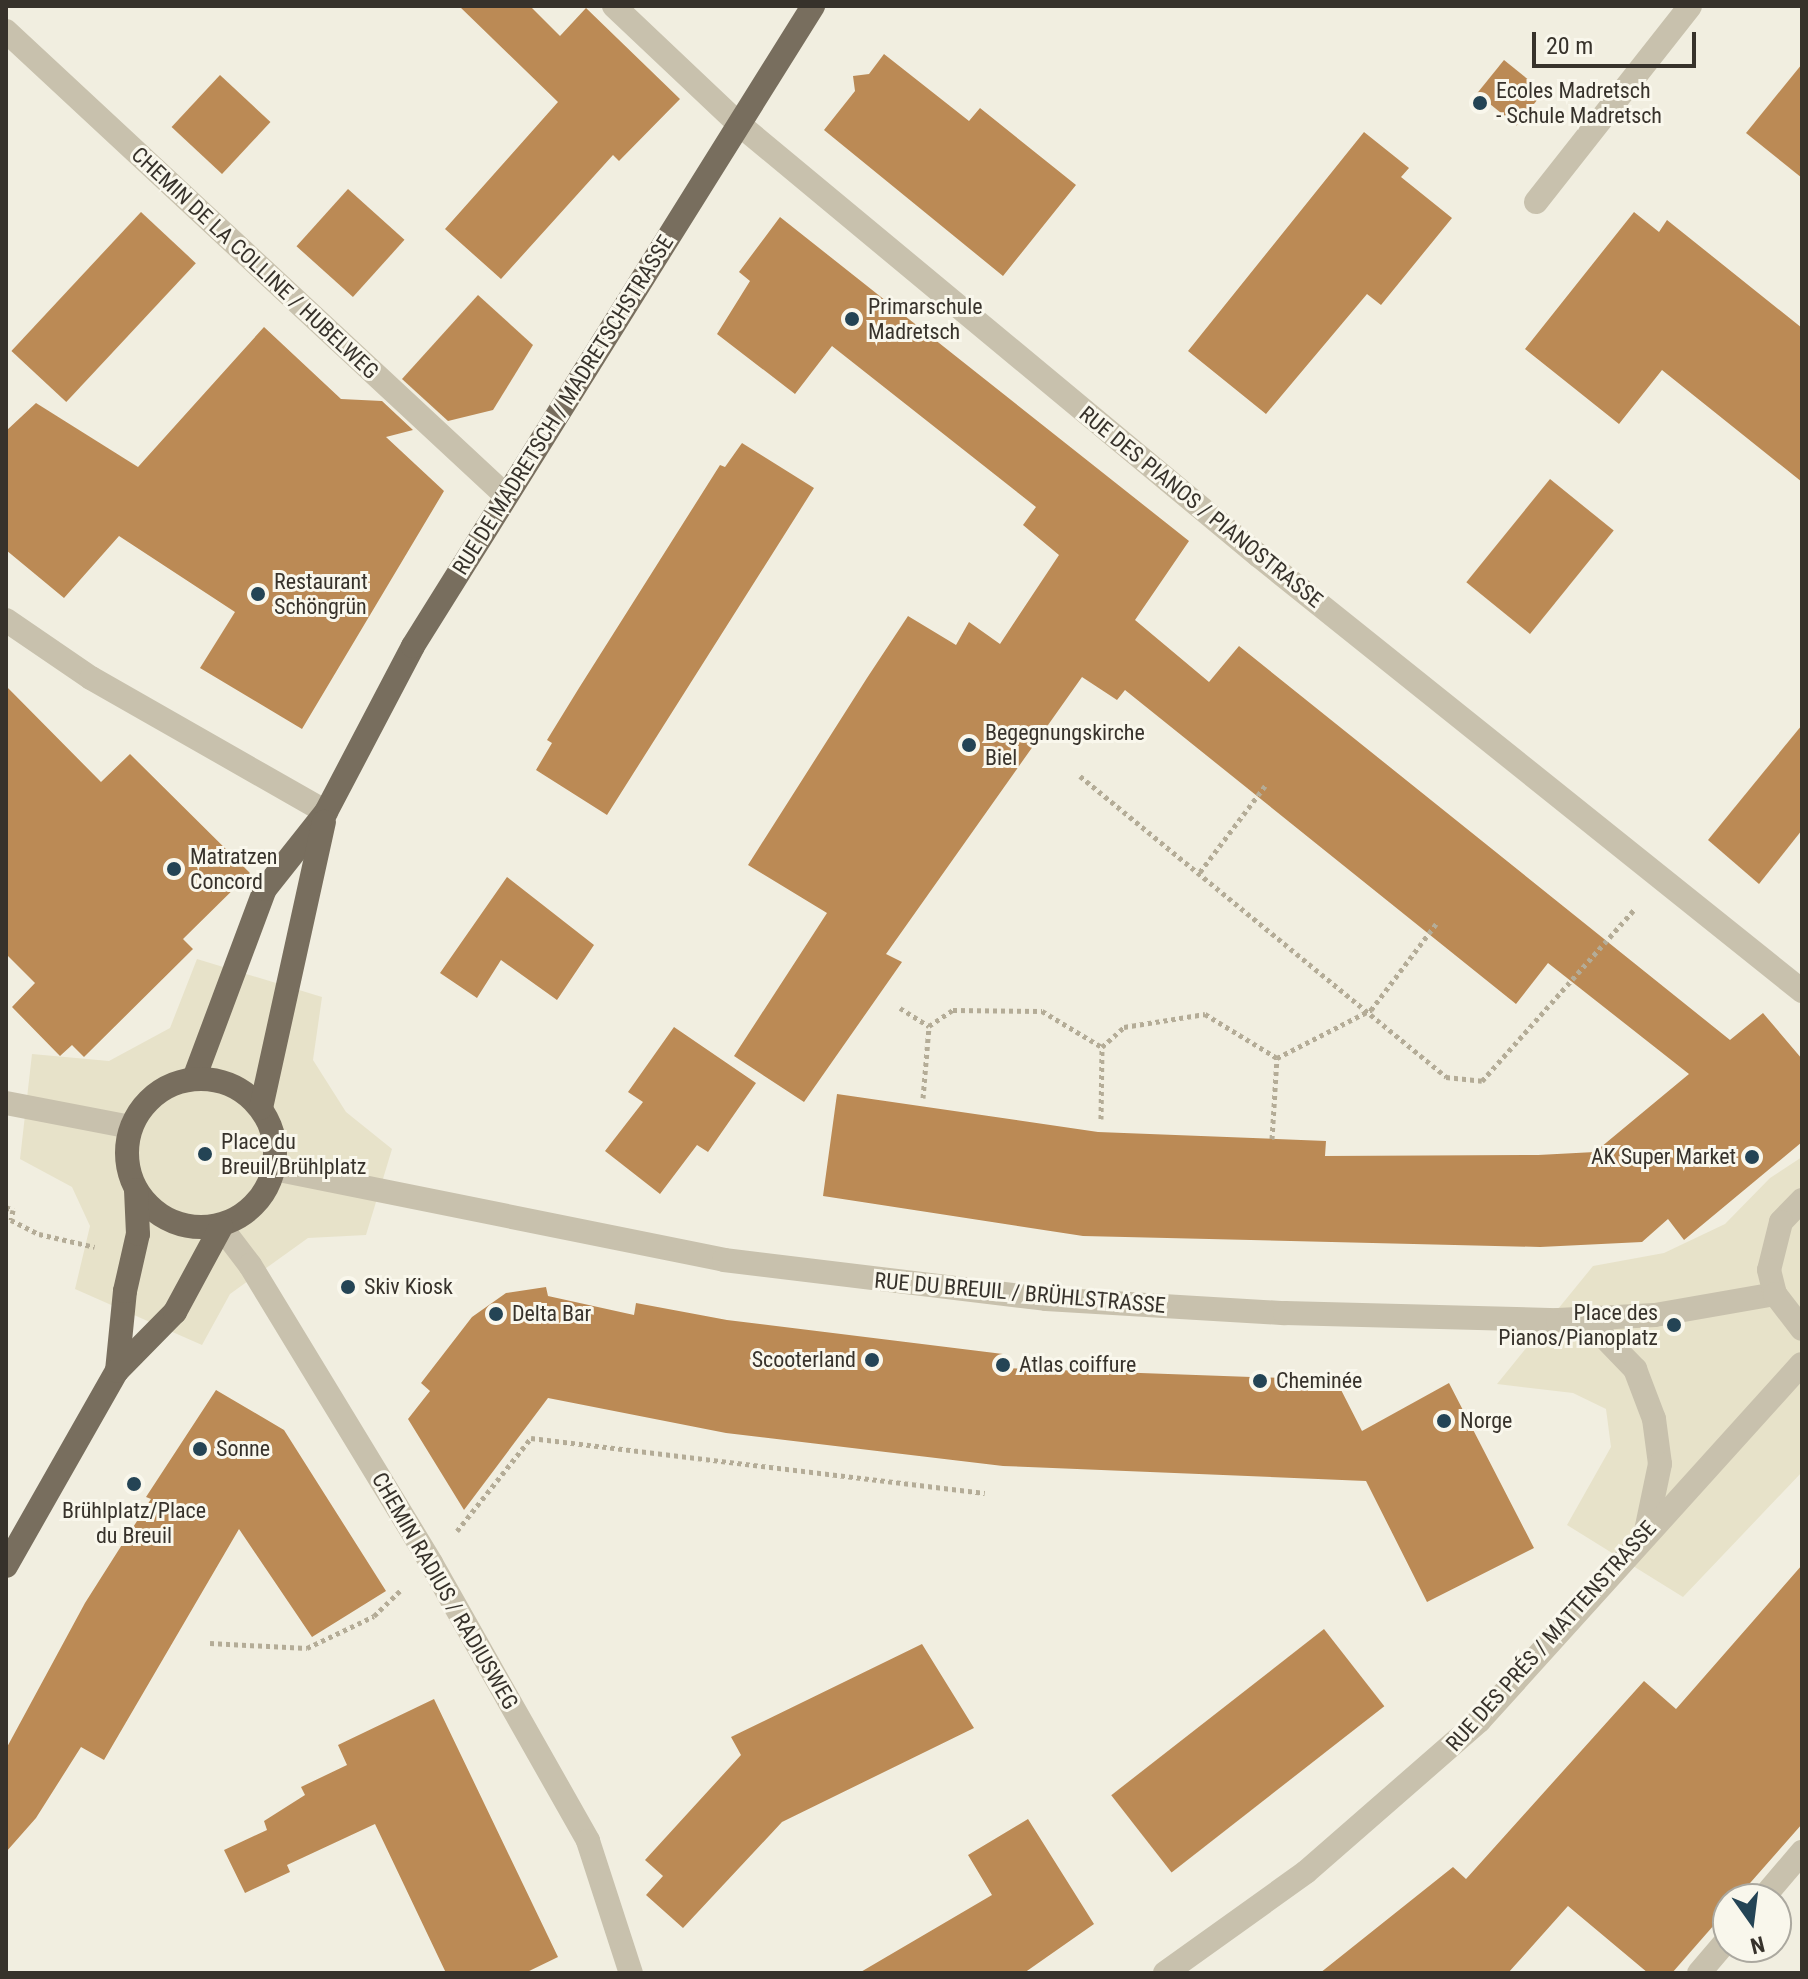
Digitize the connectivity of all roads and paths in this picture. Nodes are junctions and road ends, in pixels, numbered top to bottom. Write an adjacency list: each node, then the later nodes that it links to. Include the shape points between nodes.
1 (614, 6): 5 (street, RUE DES PIANOS / PIANOSTRASSE)
2 (813, 6): 5 (main road, RUE DE MADRETSCH / MADRETSCHSTRASSE)
3 (1690, 6): 6 (street)
4 (6, 31): 7 (street, CHEMIN DE LA COLLINE / HUBELWEG)
5 (740, 125): 7 (main road, RUE DE MADRETSCH / MADRETSCHSTRASSE); 15 (street, RUE DES PIANOS / PIANOSTRASSE, via 1259,556)
6 (1536, 202)
7 (504, 494): 11 (main road, RUE DE MADRETSCH / MADRETSCHSTRASSE, via 413,646)
8 (6, 620): 11 (street, via 91,678)
9 (1080, 776): 12 (path)
10 (1265, 786): 12 (path)
11 (326, 812): 21 (main road, RUE DE MADRETSCH / MADRETSCHSTRASSE, via 265,889); 24 (main road, RUE DE MADRETSCH / MADRETSCHSTRASSE)
12 (1200, 872): 17 (path)
13 (1641, 902): 17 (path, via 1482,1081 1446,1077)
14 (1436, 924): 17 (path)
15 (1802, 991)
16 (900, 1008): 18 (path)
17 (1371, 1010): 20 (path)
18 (929, 1026): 19 (path, via 953,1010 1042,1011); 22 (path)
19 (1102, 1047): 20 (path, via 1124,1027 1205,1014); 25 (path)
20 (1277, 1058): 27 (path)
21 (195, 1076): 24 (main road, via 221,1079 243,1090); 26 (main road, via 156,1097)
22 (923, 1098)
23 (6, 1103): 26 (street)
24 (261, 1108): 28 (main road, via 275,1141)
25 (1101, 1119)
26 (131, 1127): 29 (main road, via 129,1163)
27 (1272, 1139)
28 (274, 1169): 32 (main road, via 250,1207); 35 (street, RUE DU BREUIL / BRÜHLSTRASSE, via 724,1260 928,1288 1285,1313)
29 (136, 1190): 32 (main road, via 164,1218 201,1228); 38 (main road, via 138,1234 125,1291)
30 (1802, 1200): 34 (street, via 1781,1222 1771,1245)
31 (6, 1207): 33 (path, via 13,1210 11,1220 39,1234)
32 (221, 1227): 38 (main road, via 175,1312); 41 (street, CHEMIN RADIUS / RADIUSWEG, via 250,1265)
33 (106, 1250)
34 (1775, 1294): 35 (street, RUE DU BREUIL / BRÜHLSTRASSE, via 1655,1315); 36 (street)
35 (1558, 1320): 40 (street, via 1604,1337 1635,1369 1654,1419 1660,1464)
36 (1802, 1329)
37 (1802, 1364): 40 (street, RUE DES PRÉS / MATTENSTRASSE)
38 (117, 1371): 42 (main road)
39 (985, 1493): 41 (path, via 531,1438)
40 (1646, 1532): 48 (street, RUE DES PRÉS / MATTENSTRASSE, via 1479,1721 1436,1762 1306,1872)
41 (431, 1563): 43 (path, via 374,1616 307,1648); 47 (street, CHEMIN RADIUS / RADIUSWEG, via 588,1841)
42 (6, 1566)
43 (210, 1643)
44 (1802, 1852): 45 (street)
45 (1776, 1883)
46 (1712, 1958): 49 (street)
47 (631, 1973)
48 (1165, 1973)
49 (1699, 1973)

